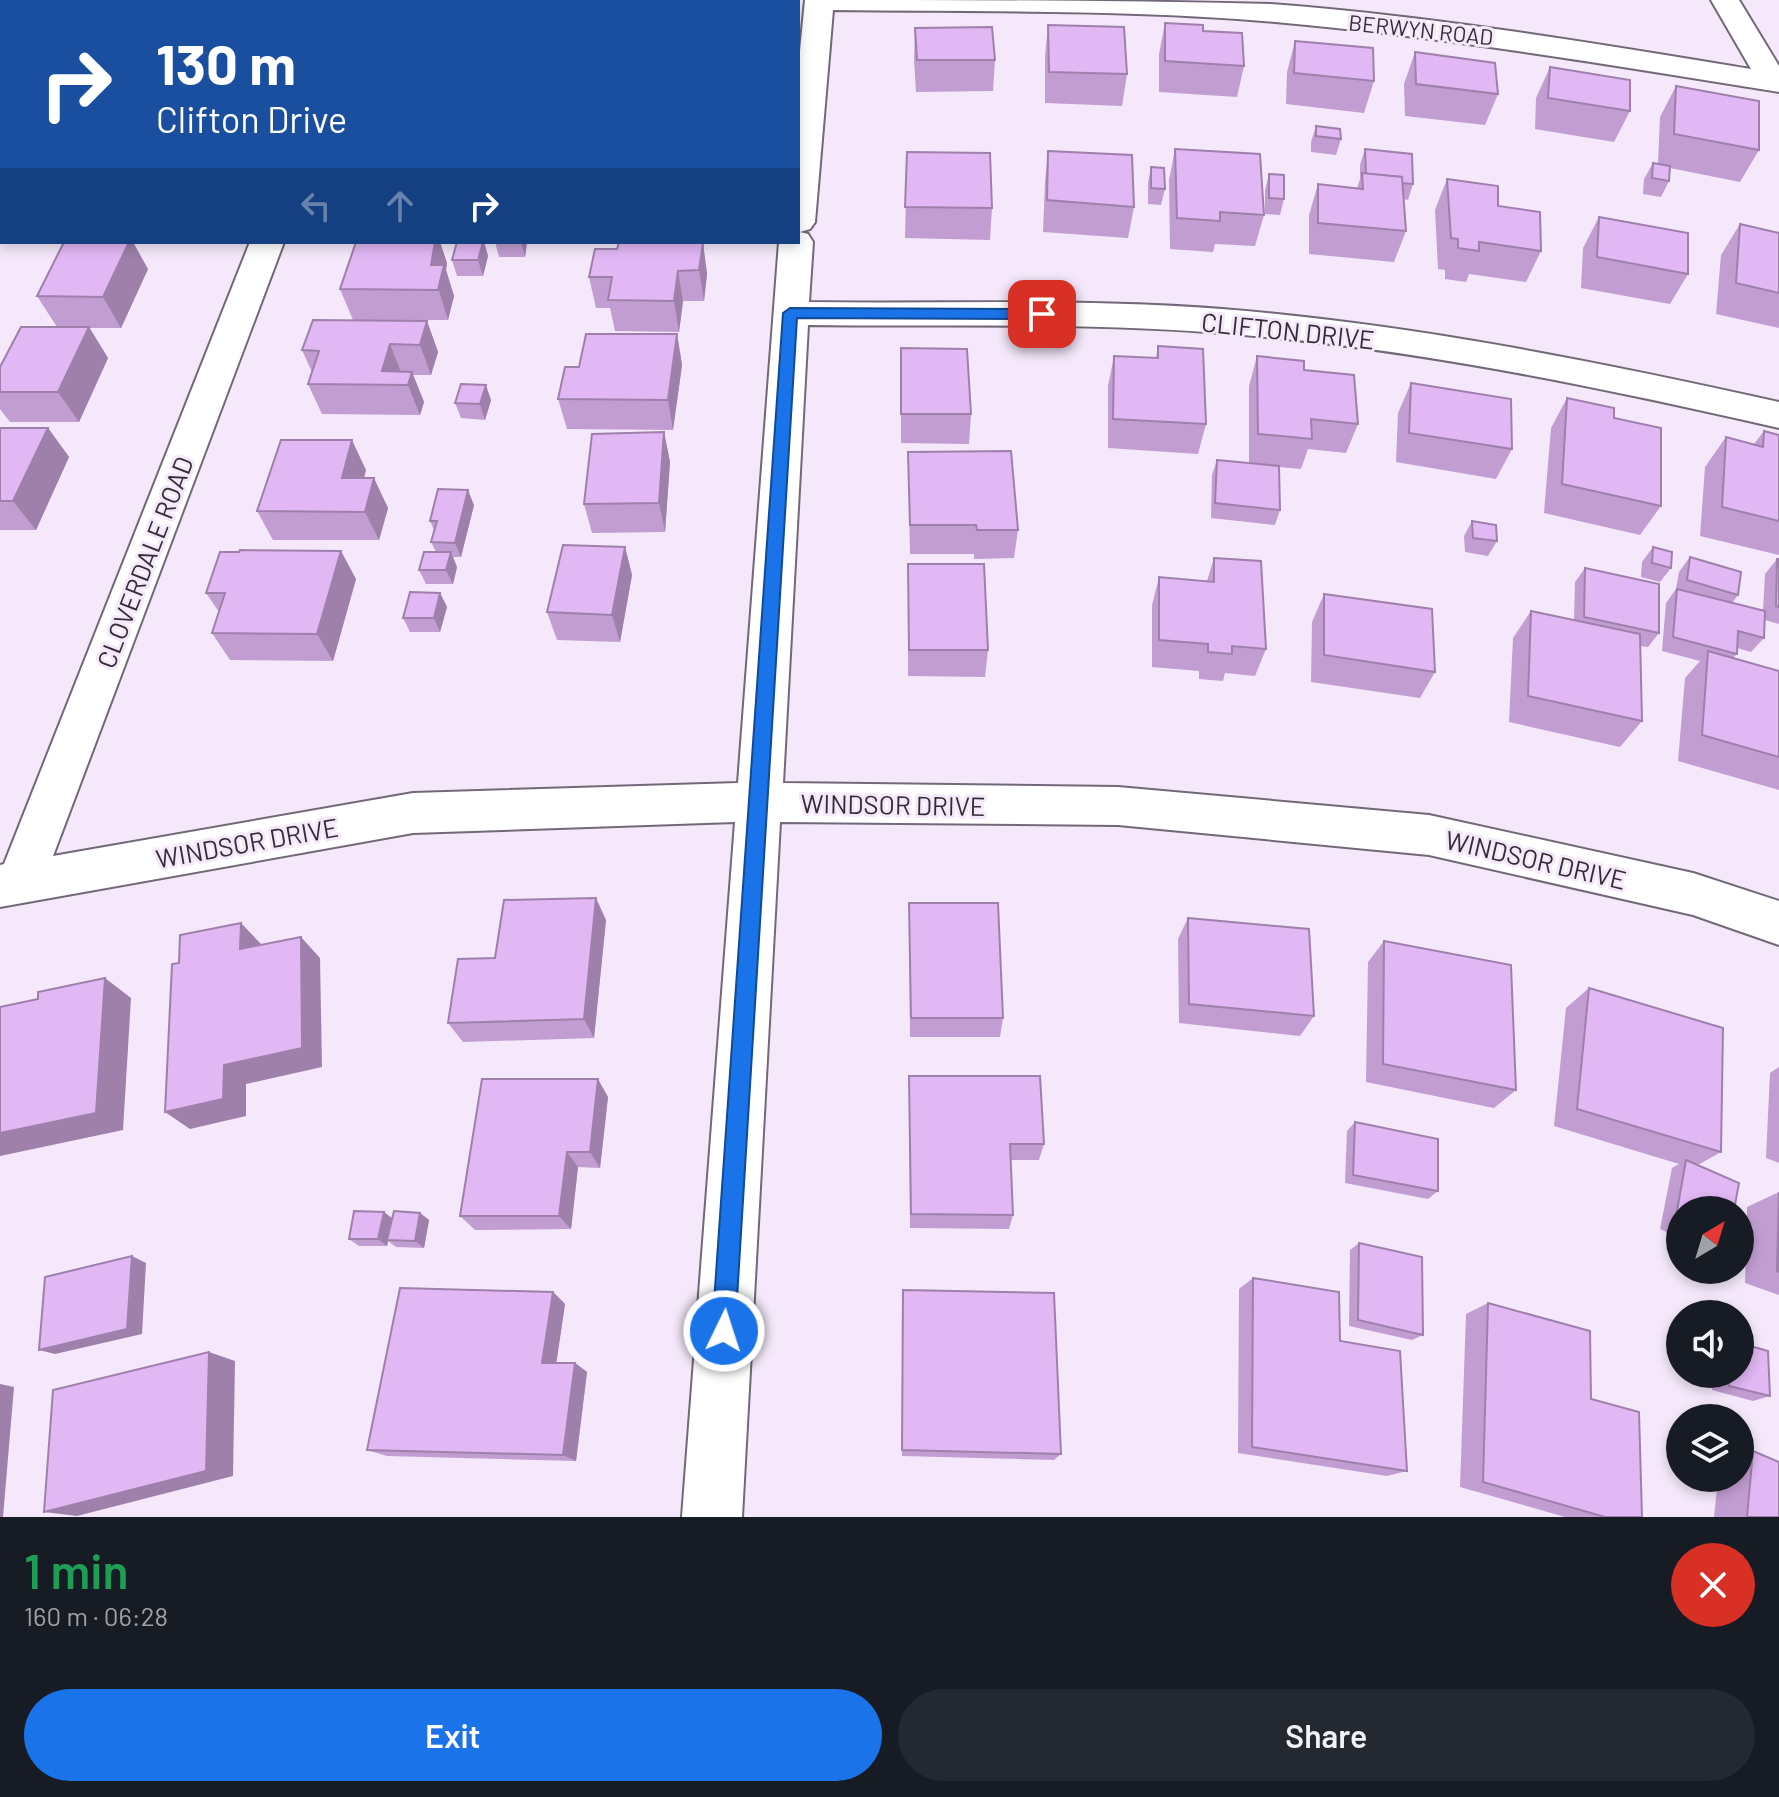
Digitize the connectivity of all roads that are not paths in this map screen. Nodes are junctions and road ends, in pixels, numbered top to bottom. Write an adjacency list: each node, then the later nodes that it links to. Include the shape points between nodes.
1 (820, 0): 3 (street, BERWYN ROAD); 5 (street)
2 (1725, 0): 4 (street)
3 (1272, 7): 4 (street, BERWYN ROAD)
4 (1776, 82)
5 (800, 202)
6 (266, 244): 11 (street, CLOVERDALE ROAD)
7 (796, 244): 8 (street)
8 (790, 313): 9 (street, CLIFTON DRIVE, via 1073,314 1277,326 1469,351); 10 (street)
9 (1779, 415)
10 (758, 802): 11 (street, WINDSOR DRIVE, via 413,813); 12 (street, WINDSOR DRIVE, via 1118,806 1429,835 1693,894); 13 (street)
11 (10, 884)
12 (1779, 923)
13 (712, 1517)

